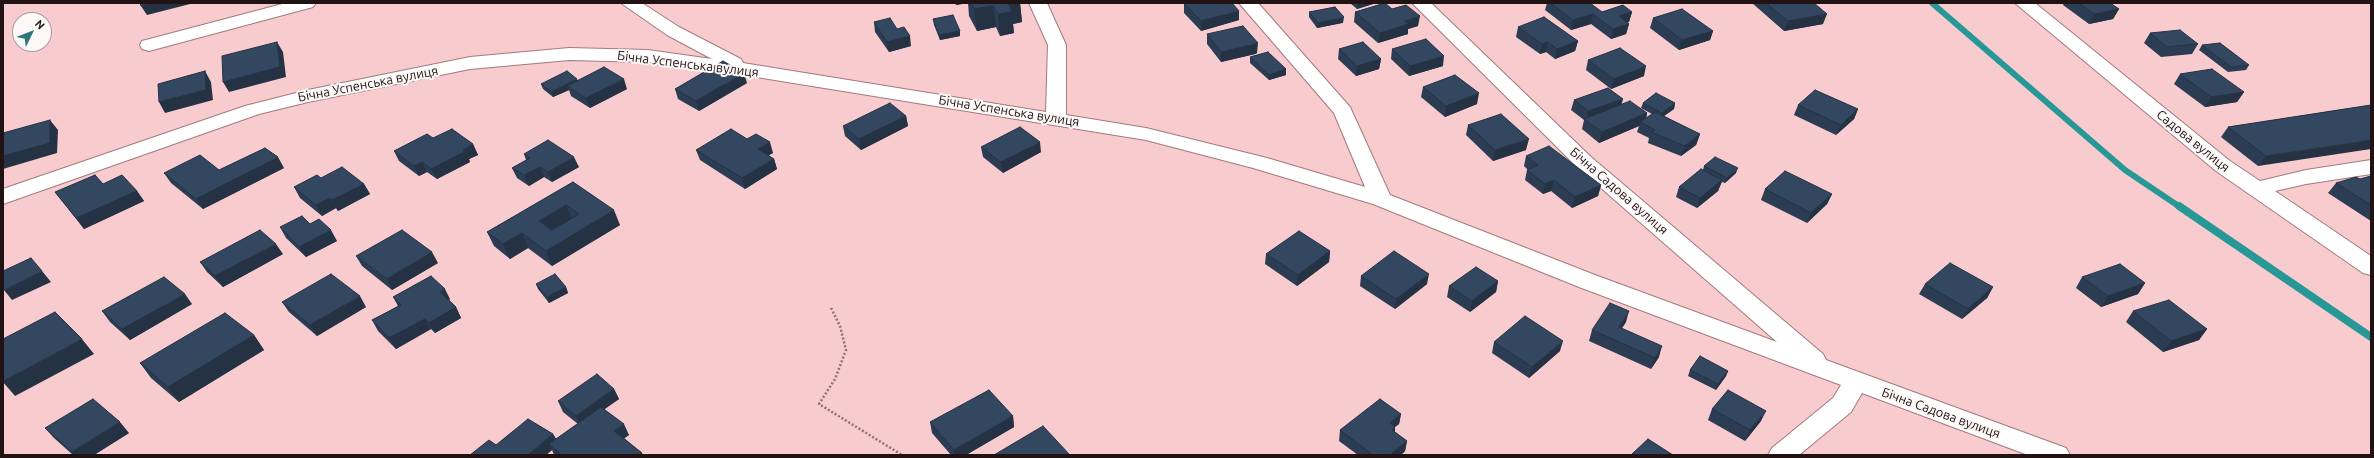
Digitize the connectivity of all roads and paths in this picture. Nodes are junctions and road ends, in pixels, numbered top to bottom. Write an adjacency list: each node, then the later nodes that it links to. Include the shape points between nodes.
1 (307, 3): 7 (street)
2 (630, 3): 8 (street, via 673,31)
3 (1038, 3): 9 (street, via 1057,45)
4 (1248, 3): 13 (street, via 1342,111)
5 (1421, 3): 16 (street, Бічна Садова вулиця, via 1584,162)
6 (2024, 3): 11 (street, Садова вулиця, via 2223,166)
7 (149, 45)
8 (750, 70): 9 (street, Бічна Успенська вулиця); 12 (street, Бічна Успенська вулиця, via 648,56 590,54 470,63 282,101)
9 (1056, 118): 13 (street, Бічна Успенська вулиця, via 1146,134)
10 (2371, 167): 11 (street, via 2306,177)
11 (2256, 189): 14 (street, Садова вулиця)
12 (3, 197)
13 (1381, 198): 16 (street, Бічна Садова вулиця, via 1587,281)
14 (2371, 267)
15 (831, 308): 18 (path, via 840,326 846,350 835,379 818,404)
16 (1825, 370): 17 (street, Бічна Садова вулиця)
17 (1856, 381): 19 (street, via 1842,405); 20 (street, Бічна Садова вулиця)
18 (902, 455)
19 (1781, 455)
20 (2057, 455)

